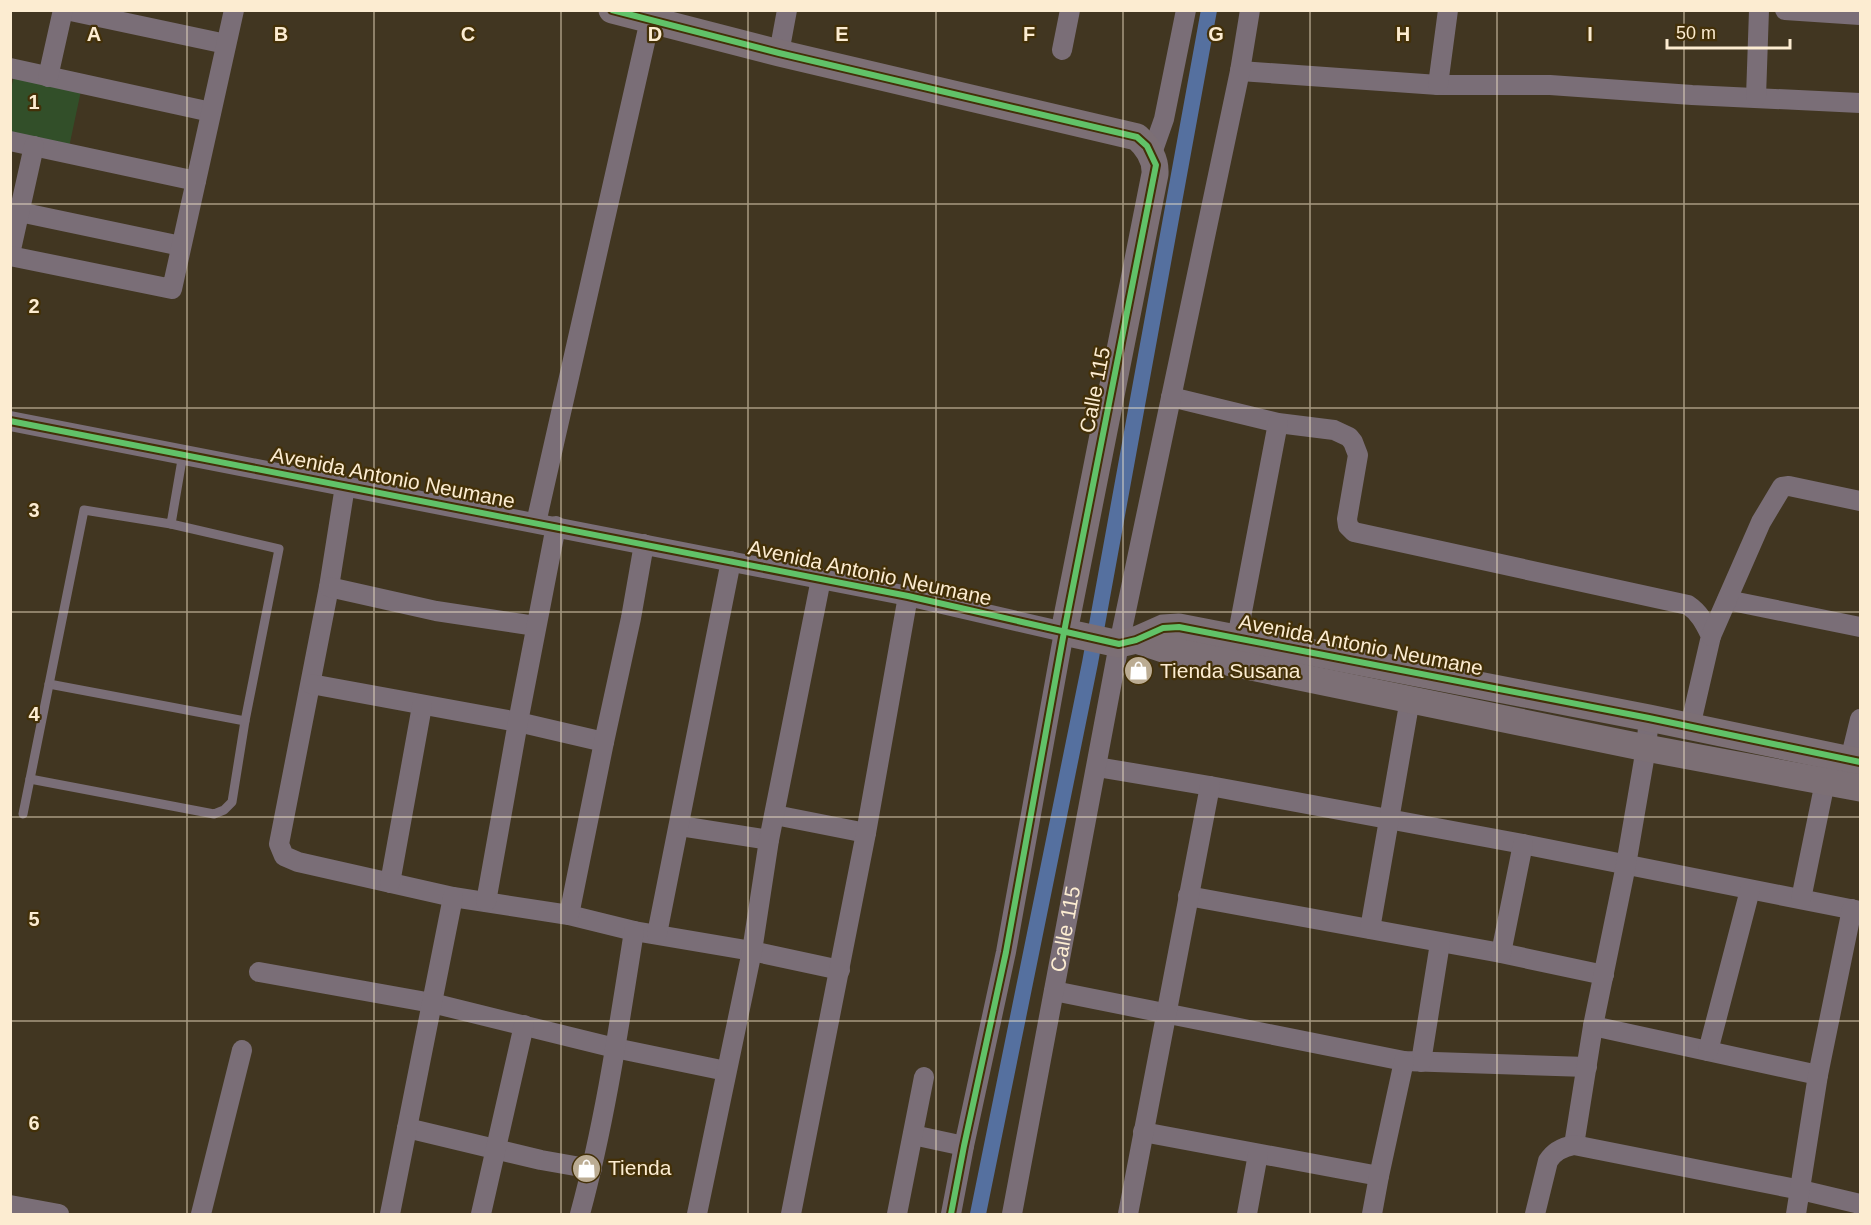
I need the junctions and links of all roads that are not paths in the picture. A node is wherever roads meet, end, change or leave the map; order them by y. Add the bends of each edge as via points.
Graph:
1 (65, 10) edge
2 (234, 10) edge
3 (612, 10) edge
4 (787, 10) edge
5 (1070, 10) edge
6 (1186, 10) edge
7 (1250, 10) edge
8 (1448, 10) edge
9 (1759, 10) edge
10 (1785, 10) edge
11 (1860, 15) edge
12 (667, 19) edge
13 (226, 44) junction
14 (1062, 50) dead end
15 (779, 53) junction
16 (10, 68) edge
17 (1240, 71) junction
18 (48, 77) junction
19 (1438, 85) junction
20 (1756, 97) junction
21 (1860, 103) edge
22 (211, 112) junction
23 (10, 141) edge
24 (34, 146) junction
25 (1151, 156) junction
26 (196, 181) junction
27 (15, 211) edge
28 (182, 246) junction
29 (10, 255) edge
30 (1171, 397) junction
31 (10, 421) edge
32 (1278, 423) junction
33 (183, 454) junction
34 (345, 486) junction
35 (1860, 501) edge
36 (536, 523) junction
37 (171, 524) junction
38 (556, 526) junction
39 (644, 544) junction
40 (731, 561) junction
41 (821, 579) junction
42 (329, 587) junction
43 (908, 596) junction
44 (1727, 600) junction
45 (536, 626) junction
46 (1860, 627) edge
47 (1068, 633) junction
48 (1711, 636) junction
49 (1237, 638) junction
50 (1123, 642) junction
51 (49, 684) junction
52 (311, 684) junction
53 (1410, 699) junction
54 (422, 706) junction
55 (1649, 718) junction
56 (1860, 719) edge
57 (245, 721) junction
58 (518, 722) junction
59 (1690, 727) junction
60 (604, 742) junction
61 (1646, 748) junction
62 (1855, 761) edge
63 (1097, 767) junction
64 (30, 779) junction
65 (1825, 782) junction
66 (1210, 786) junction
67 (1860, 788) edge
68 (23, 814) dead end
69 (775, 815) junction
70 (1390, 819) junction
71 (680, 826) junction
72 (866, 833) junction
73 (770, 840) junction
74 (1523, 844) junction
75 (1626, 865) junction
76 (390, 883) junction
77 (1750, 890) junction
78 (1188, 896) junction
79 (453, 897) junction
80 (1801, 899) junction
81 (486, 902) junction
82 (1856, 910) edge
83 (569, 915) junction
84 (1370, 929) junction
85 (634, 931) junction
86 (657, 934) junction
87 (1440, 943) junction
88 (752, 951) junction
89 (1501, 953) junction
90 (840, 970) junction
91 (259, 972) dead end
92 (1604, 975) junction
93 (1054, 991) junction
94 (432, 1003) junction
95 (1165, 1014) junction
96 (524, 1025) junction
97 (1593, 1026) junction
98 (615, 1048) junction
99 (242, 1050) dead end
100 (1708, 1051) junction
101 (1412, 1062) junction
102 (1587, 1067) junction
103 (726, 1071) junction
104 (1818, 1075) junction
105 (924, 1077) dead end
106 (406, 1128) junction
107 (1143, 1132) junction
108 (913, 1135) junction
109 (1574, 1144) junction
110 (964, 1146) junction
111 (495, 1149) junction
112 (1258, 1154) junction
113 (592, 1169) junction
114 (1379, 1176) junction
115 (1801, 1190) junction
116 (1860, 1204) edge
117 (10, 1205) edge
118 (59, 1215) edge
119 (201, 1215) edge
120 (390, 1215) edge
121 (481, 1215) edge
122 (580, 1215) edge
123 (697, 1215) edge
124 (791, 1215) edge
125 (897, 1215) edge
126 (951, 1215) edge
127 (1012, 1215) edge
128 (1128, 1215) edge
129 (1246, 1215) edge
130 (1372, 1215) edge
131 (1535, 1215) edge
132 (1796, 1215) edge

1 - 13 street
1 - 18 street
2 - 13 street
3 - 12 street
4 - 15 street
5 - 14 street
6 - 25 street, Calle 115 via 1164,119
7 - 17 street, Calle 115
8 - 19 street
9 - 20 street
10 - 11 street
12 - 15 street
12 - 36 street
13 - 22 street
15 - 25 street via 1137,137
16 - 18 street
17 - 19 street
17 - 30 street, Calle 115
18 - 22 street
19 - 20 street via 1550,85
20 - 21 street
22 - 26 street
23 - 24 street
24 - 26 street
24 - 27 street
25 - 47 street, Calle 115 via 1155,174
26 - 28 street
27 - 28 street
27 - 29 street
28 - 29 street via 172,289
30 - 32 street
30 - 50 street, Calle 115
31 - 33 street, Avenida Antonio Neumane
32 - 48 street via 1334,430 1353,442 1358,455 1347,519 1354,532 1688,605 1705,622
32 - 49 street
33 - 34 street, Avenida Antonio Neumane
33 - 37 lane
34 - 36 street, Avenida Antonio Neumane
34 - 42 street
35 - 44 street via 1789,486 1782,488 1761,522
36 - 38 street, Avenida Antonio Neumane
37 - 51 lane via 84,510
37 - 57 lane via 279,549
38 - 39 street, Avenida Antonio Neumane
38 - 45 street
39 - 40 street, Avenida Antonio Neumane
39 - 60 street
40 - 41 street, Avenida Antonio Neumane
40 - 71 street
41 - 43 street, Avenida Antonio Neumane
41 - 69 street
42 - 45 street via 436,611
42 - 52 street
43 - 47 street, Avenida Antonio Neumane
43 - 72 street
44 - 46 street
44 - 48 street
45 - 58 street
47 - 50 street, Avenida Antonio Neumane
47 - 110 street
48 - 59 street
49 - 50 street, Avenida Antonio Neumane via 1179,627 1163,628
49 - 55 street, Avenida Antonio Neumane
50 - 53 street, Avenida Antonio Neumane
50 - 63 street, Calle 115
51 - 57 lane
51 - 64 lane
52 - 54 street
52 - 76 street via 279,844 284,856 298,862
53 - 61 street, Avenida Antonio Neumane
53 - 70 street
54 - 58 street
54 - 76 street
55 - 59 street, Avenida Antonio Neumane
55 - 61 street
56 - 62 street
57 - 64 lane via 232,802 214,814
58 - 60 street
58 - 81 street
59 - 62 street, Avenida Antonio Neumane
60 - 83 street
61 - 65 street, Avenida Antonio Neumane
61 - 75 street
63 - 66 street
63 - 93 street, Calle 115
64 - 68 lane
65 - 67 street, Avenida Antonio Neumane
65 - 80 street
66 - 70 street
66 - 78 street
69 - 72 street
69 - 73 street
70 - 74 street
70 - 84 street
71 - 73 street
71 - 86 street
72 - 90 street
73 - 88 street
74 - 75 street
74 - 89 street
75 - 77 street
75 - 92 street
76 - 79 street
77 - 80 street
77 - 100 street
78 - 84 street
78 - 95 street
79 - 81 street
79 - 94 street
80 - 82 street
81 - 83 street
82 - 104 street
83 - 85 street
84 - 87 street
85 - 86 street
85 - 98 street
86 - 88 street
87 - 89 street
87 - 101 street
88 - 90 street
88 - 103 street
89 - 92 street
90 - 124 street
91 - 94 street
92 - 97 street
93 - 95 street
93 - 127 street, Calle 115
94 - 96 street
94 - 106 street
95 - 101 street
95 - 107 street
96 - 98 street
96 - 111 street
97 - 100 street
97 - 102 street
98 - 103 street
98 - 113 street
99 - 119 street
100 - 104 street
101 - 102 street
101 - 114 street
102 - 109 street
103 - 123 street
104 - 115 street
105 - 108 street
106 - 111 street
106 - 120 street
107 - 112 street
107 - 128 street
108 - 110 street
108 - 125 street
109 - 115 street
109 - 131 street via 1557,1150 1548,1161
110 - 126 street
111 - 113 street
111 - 121 street
112 - 114 street
112 - 129 street
113 - 122 street
114 - 130 street
115 - 116 street
115 - 132 street
117 - 118 street

